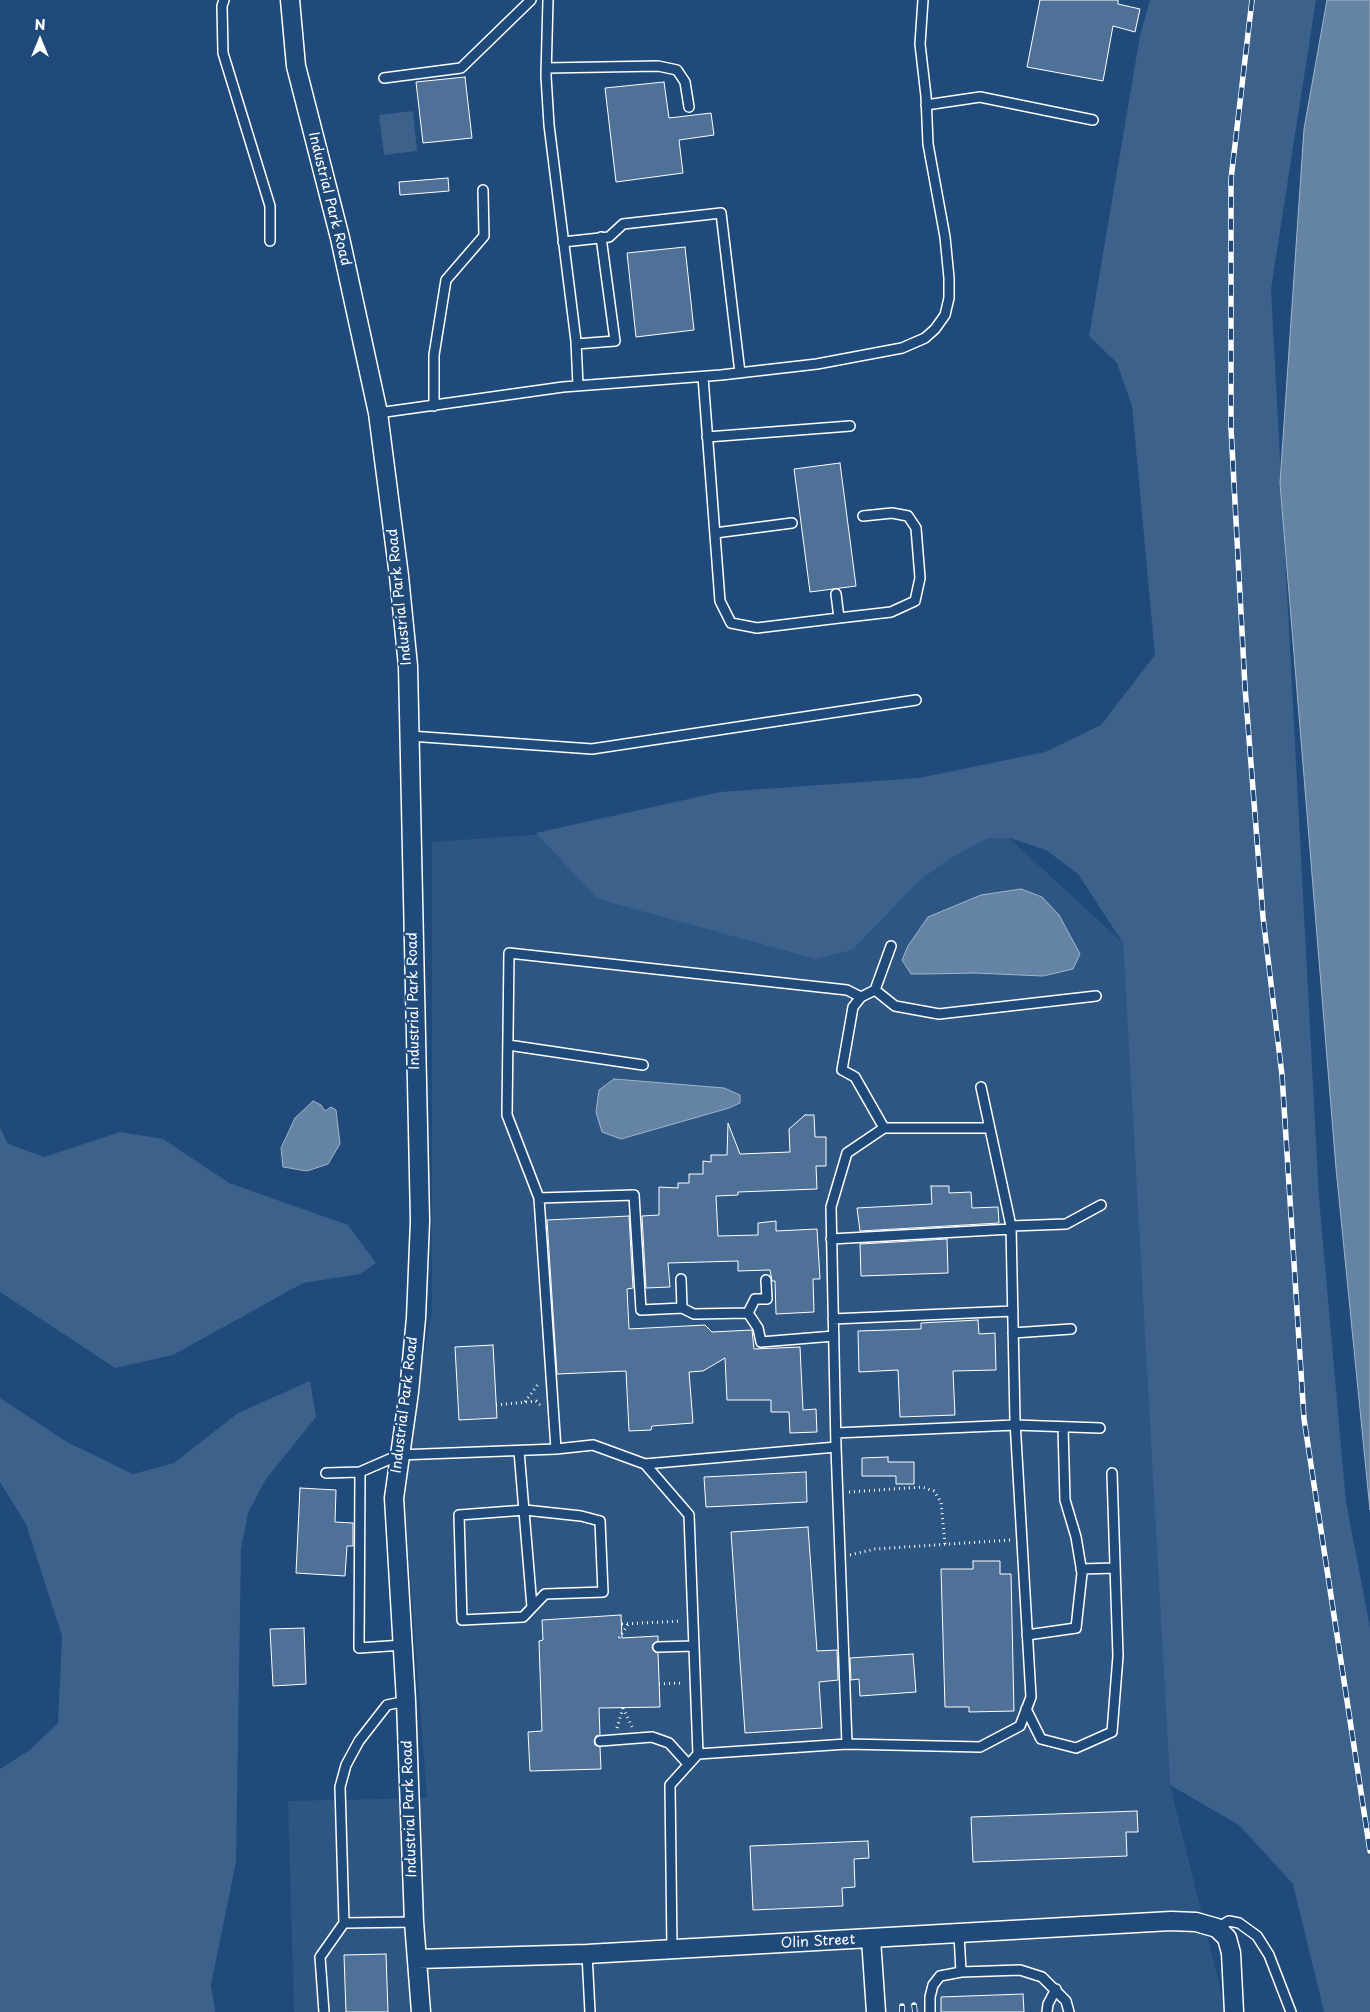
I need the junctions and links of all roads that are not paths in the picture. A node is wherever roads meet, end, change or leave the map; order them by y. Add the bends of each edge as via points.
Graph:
1 (224, 0) edge
2 (290, 0) edge
3 (531, 0) edge
4 (548, 0) edge
5 (923, 0) edge
6 (546, 68) junction
7 (384, 78) dead end
8 (926, 105) junction
9 (688, 107) dead end
10 (1093, 120) dead end
11 (483, 190) dead end
12 (601, 238) junction
13 (270, 240) dead end
14 (563, 242) junction
15 (576, 344) junction
16 (740, 373) junction
17 (703, 377) junction
18 (578, 386) junction
19 (434, 406) junction
20 (378, 414) junction
21 (850, 426) dead end
22 (707, 437) junction
23 (863, 516) dead end
24 (792, 523) dead end
25 (715, 533) junction
26 (836, 594) dead end
27 (839, 618) junction
28 (916, 700) dead end
29 (410, 736) junction
30 (891, 946) dead end
31 (874, 990) junction
32 (1096, 996) dead end
33 (861, 997) junction
34 (508, 1045) junction
35 (643, 1064) dead end
36 (981, 1087) dead end
37 (884, 1128) junction
38 (989, 1128) junction
39 (539, 1198) junction
40 (1101, 1205) dead end
41 (1011, 1227) junction
42 (832, 1239) junction
43 (681, 1279) dead end
44 (766, 1280) dead end
45 (682, 1308) junction
46 (1013, 1311) junction
47 (748, 1313) junction
48 (833, 1319) junction
49 (1071, 1329) dead end
50 (1013, 1333) junction
51 (834, 1336) junction
52 (1015, 1425) junction
53 (1063, 1427) junction
54 (1100, 1428) dead end
55 (836, 1433) junction
56 (836, 1447) junction
57 (556, 1449) junction
58 (518, 1451) junction
59 (399, 1455) junction
60 (645, 1464) junction
61 (360, 1472) junction
62 (326, 1473) dead end
63 (1112, 1473) dead end
64 (524, 1510) junction
65 (1115, 1568) junction
66 (1082, 1569) junction
67 (532, 1607) junction
68 (1027, 1634) junction
69 (403, 1645) junction
70 (694, 1646) junction
71 (658, 1647) dead end
72 (406, 1701) junction
73 (1026, 1709) junction
74 (600, 1741) dead end
75 (847, 1744) junction
76 (698, 1754) junction
77 (688, 1764) junction
78 (414, 1922) junction
79 (344, 1923) junction
80 (1217, 1928) junction
81 (959, 1934) junction
82 (871, 1939) junction
83 (672, 1950) junction
84 (587, 1954) junction
85 (418, 1959) junction
86 (961, 1972) junction
87 (1056, 1989) junction
88 (324, 2012) edge
89 (421, 2012) edge
90 (590, 2012) edge
91 (876, 2012) edge
92 (930, 2012) edge
93 (1047, 2012) edge
94 (1069, 2012) edge
95 (1234, 2012) edge
96 (1291, 2012) edge

1 - 13 lane via 223,53 270,206
2 - 20 street, Industrial Park Road via 296,66 340,238
3 - 7 lane via 460,68
4 - 6 lane
5 - 8 lane via 920,44
6 - 9 lane via 658,66 677,70 685,82
6 - 14 lane via 549,125
8 - 10 lane via 980,97
8 - 16 lane via 928,144 949,278 945,315 925,338 902,348 817,364
11 - 19 lane via 484,236 446,280 434,355
12 - 14 lane
12 - 15 lane via 614,341
12 - 16 lane via 609,237 623,224 721,213
14 - 15 lane
15 - 18 lane
16 - 17 lane
17 - 18 lane
17 - 22 lane
18 - 19 lane
19 - 20 lane
20 - 29 street, Industrial Park Road via 403,612
21 - 22 lane
22 - 25 lane
23 - 27 lane via 892,513 908,516 916,528 920,578 915,601 891,612
24 - 25 lane
25 - 27 lane via 720,601 731,623 757,628
26 - 27 lane
28 - 29 lane via 592,749
29 - 59 street, Industrial Park Road via 420,1221 416,1318
30 - 31 lane
31 - 32 lane via 895,1006 939,1014
31 - 33 lane
33 - 34 lane via 847,990 509,953
33 - 37 lane via 853,1007 842,1070 855,1078
34 - 35 lane
34 - 39 lane via 507,1115
36 - 38 lane
37 - 38 lane
37 - 42 lane via 847,1153 831,1206
38 - 41 lane
39 - 45 lane via 634,1195 641,1310
39 - 57 lane
40 - 41 lane via 1066,1224
41 - 42 lane
41 - 46 lane
42 - 48 lane
43 - 45 lane
44 - 47 lane via 767,1299 755,1299
45 - 47 lane via 694,1314
46 - 48 lane
46 - 50 lane
47 - 51 lane via 758,1328 761,1342
48 - 51 lane
49 - 50 lane
50 - 52 lane
51 - 55 lane
52 - 53 lane
52 - 55 lane
52 - 68 lane
53 - 54 lane
53 - 66 lane via 1065,1500
55 - 56 lane
56 - 60 lane
56 - 75 lane
57 - 58 lane
57 - 60 lane via 593,1445
58 - 59 lane
58 - 64 lane
59 - 61 lane
59 - 69 street, Industrial Park Road via 394,1498
60 - 70 lane via 689,1515
61 - 62 lane
61 - 69 lane via 359,1648
63 - 65 lane
64 - 67 lane
64 - 67 lane via 600,1521 603,1592 545,1594
64 - 67 lane via 459,1515 462,1620 523,1617
65 - 66 lane
65 - 73 lane via 1118,1656 1112,1732 1076,1748 1041,1739
66 - 68 lane via 1076,1628
68 - 73 lane via 1031,1697
69 - 72 street, Industrial Park Road
70 - 71 lane
70 - 76 lane
72 - 78 street, Industrial Park Road
72 - 79 lane via 387,1705 359,1741 346,1765 340,1787
73 - 75 lane via 1020,1726 980,1746
74 - 77 lane via 652,1737 669,1744
75 - 76 lane
76 - 77 lane
77 - 83 lane via 670,1785
78 - 79 lane
78 - 85 street, Industrial Park Road
79 - 88 lane via 320,1957
80 - 81 street, Olin Street via 1196,1922 1171,1921
80 - 95 street via 1227,1938 1231,1953
80 - 96 lane via 1229,1921 1239,1923 1257,1936
81 - 82 street, Olin Street
81 - 86 lane
82 - 83 street, Olin Street
82 - 91 street
83 - 84 street, Olin Street
84 - 85 street, Olin Street
84 - 90 lane
85 - 89 street, Industrial Park Road
86 - 87 lane via 1020,1970 1042,1976
86 - 92 lane via 940,1976 933,1985
87 - 93 lane
87 - 94 lane via 1066,2001

